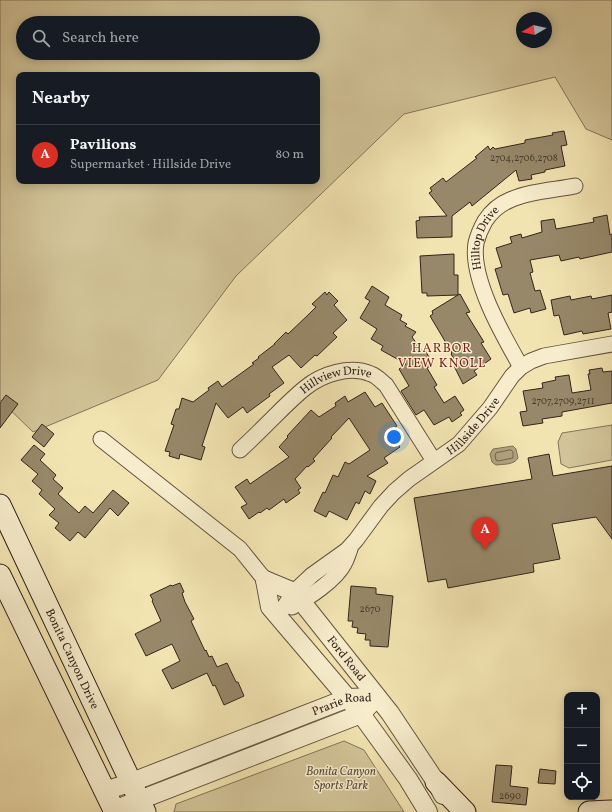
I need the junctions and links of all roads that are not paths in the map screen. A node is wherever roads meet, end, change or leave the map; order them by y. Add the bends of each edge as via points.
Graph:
1 (576, 186) dead end
2 (612, 344) edge
3 (521, 367) junction
4 (101, 439) dead end
5 (240, 450) dead end
6 (434, 461) junction
7 (0, 505) edge
8 (0, 575) edge
9 (265, 580) junction
10 (298, 596) junction
11 (278, 616) junction
12 (377, 697) junction
13 (348, 698) junction
14 (361, 714) junction
15 (436, 782) junction
16 (105, 791) junction
17 (139, 798) edge
18 (115, 811) edge
19 (611, 811) edge
20 (428, 812) edge
21 (452, 812) edge
22 (465, 812) edge
23 (589, 812) edge

1 - 3 street, Hilltop Drive via 509,200 488,216 480,229 476,244 482,287
2 - 3 street, Hillside Drive via 544,356
3 - 6 street, Hillside Drive via 459,444
4 - 9 street, Ford Road via 240,549
5 - 6 street, Hillview Drive via 306,387 319,378 359,370 371,374 386,385
6 - 10 street, Hillside Drive via 408,479 381,506 352,545 344,565 314,594
7 - 17 main road, Bonita Canyon Drive
8 - 16 main road
9 - 10 street, Ford Road
9 - 11 street, Ford Road via 270,606
10 - 11 street, Hillside Drive
10 - 12 street, Ford Road
11 - 13 street, Ford Road
12 - 13 street, Prarie Road
12 - 14 street, Prarie Road
12 - 15 street, Ford Road
13 - 14 street, Ford Road
13 - 17 street, Prarie Road
14 - 17 street, Prarie Road
14 - 20 street, Ford Road via 408,779
15 - 21 street, Ford Road
15 - 22 main road
16 - 17 street, Prarie Road
16 - 18 main road
17 - 18 street, Prarie Road
19 - 23 main road

